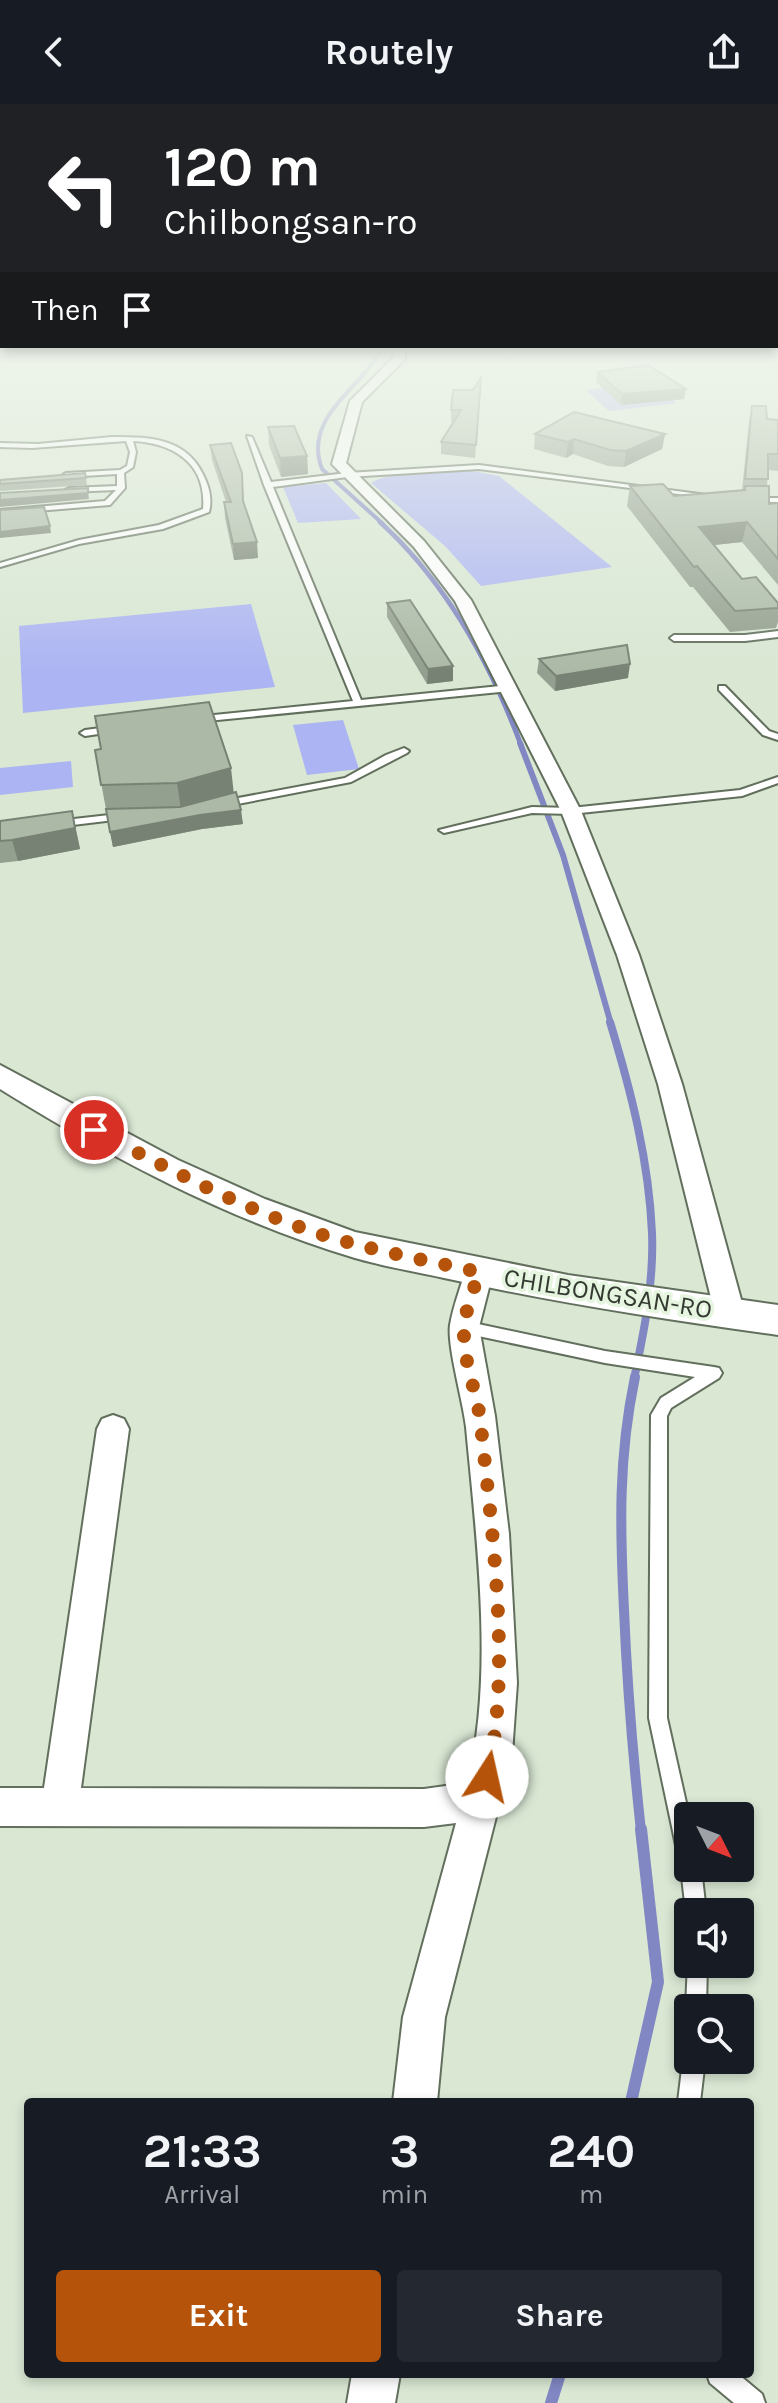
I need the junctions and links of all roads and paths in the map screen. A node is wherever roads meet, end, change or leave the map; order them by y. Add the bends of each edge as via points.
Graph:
1 (133, 457) edge
2 (191, 457) edge
3 (257, 457) edge
4 (341, 457) edge
5 (121, 472) junction
6 (347, 475) junction
7 (57, 476) edge
8 (268, 485) junction
9 (121, 488) junction
10 (58, 491) edge
11 (727, 498) edge
12 (741, 500) edge
13 (778, 500) edge
14 (59, 501) edge
15 (12, 503) edge
16 (47, 509) junction
17 (0, 512) edge
18 (0, 565) edge
19 (778, 634) edge
20 (674, 638) dead end
21 (511, 688) junction
22 (722, 688) dead end
23 (358, 703) junction
24 (193, 720) edge
25 (131, 728) edge
26 (85, 733) dead end
27 (778, 737) edge
28 (404, 751) dead end
29 (778, 780) edge
30 (210, 808) edge
31 (564, 810) junction
32 (144, 816) edge
33 (40, 826) edge
34 (444, 830) dead end
35 (0, 1075) edge
36 (479, 1272) junction
37 (730, 1314) junction
38 (778, 1320) edge
39 (464, 1327) junction
40 (113, 1429) dead end
41 (481, 1800) junction
42 (676, 1802) edge
43 (60, 1806) junction
44 (0, 1807) edge
45 (692, 2074) edge
46 (415, 2098) edge
47 (689, 2098) edge
48 (375, 2378) edge
49 (724, 2378) edge
50 (371, 2403) edge
51 (753, 2403) edge

1 - 5 lane
2 - 18 lane via 201,470 206,510 163,527 77,542
3 - 8 lane
4 - 6 street
5 - 7 lane
5 - 9 lane
6 - 8 lane
6 - 11 lane via 493,468
6 - 21 street via 419,544 463,600
8 - 23 lane
9 - 10 lane
9 - 16 lane via 107,503
12 - 13 lane
14 - 16 lane
15 - 17 lane
16 - 17 lane
19 - 20 lane
21 - 23 lane
21 - 31 street
22 - 27 lane via 766,733
23 - 24 lane
25 - 26 lane
28 - 30 lane via 348,780
29 - 31 lane via 742,793
31 - 34 lane via 532,810
31 - 37 street via 628,955 670,1084
32 - 33 lane
35 - 36 street, CHILBONGSAN-RO via 68,1117 225,1197 345,1242
36 - 37 street, CHILBONGSAN-RO
36 - 39 street
37 - 38 street, CHILBONGSAN-RO
39 - 41 street via 482,1431 499,1683 493,1754
39 - 42 lane via 714,1373 666,1403 659,1415 658,1718
40 - 43 street
41 - 43 street via 424,1808
41 - 46 street via 424,2017
43 - 44 street
45 - 47 lane
48 - 50 street
49 - 51 lane

